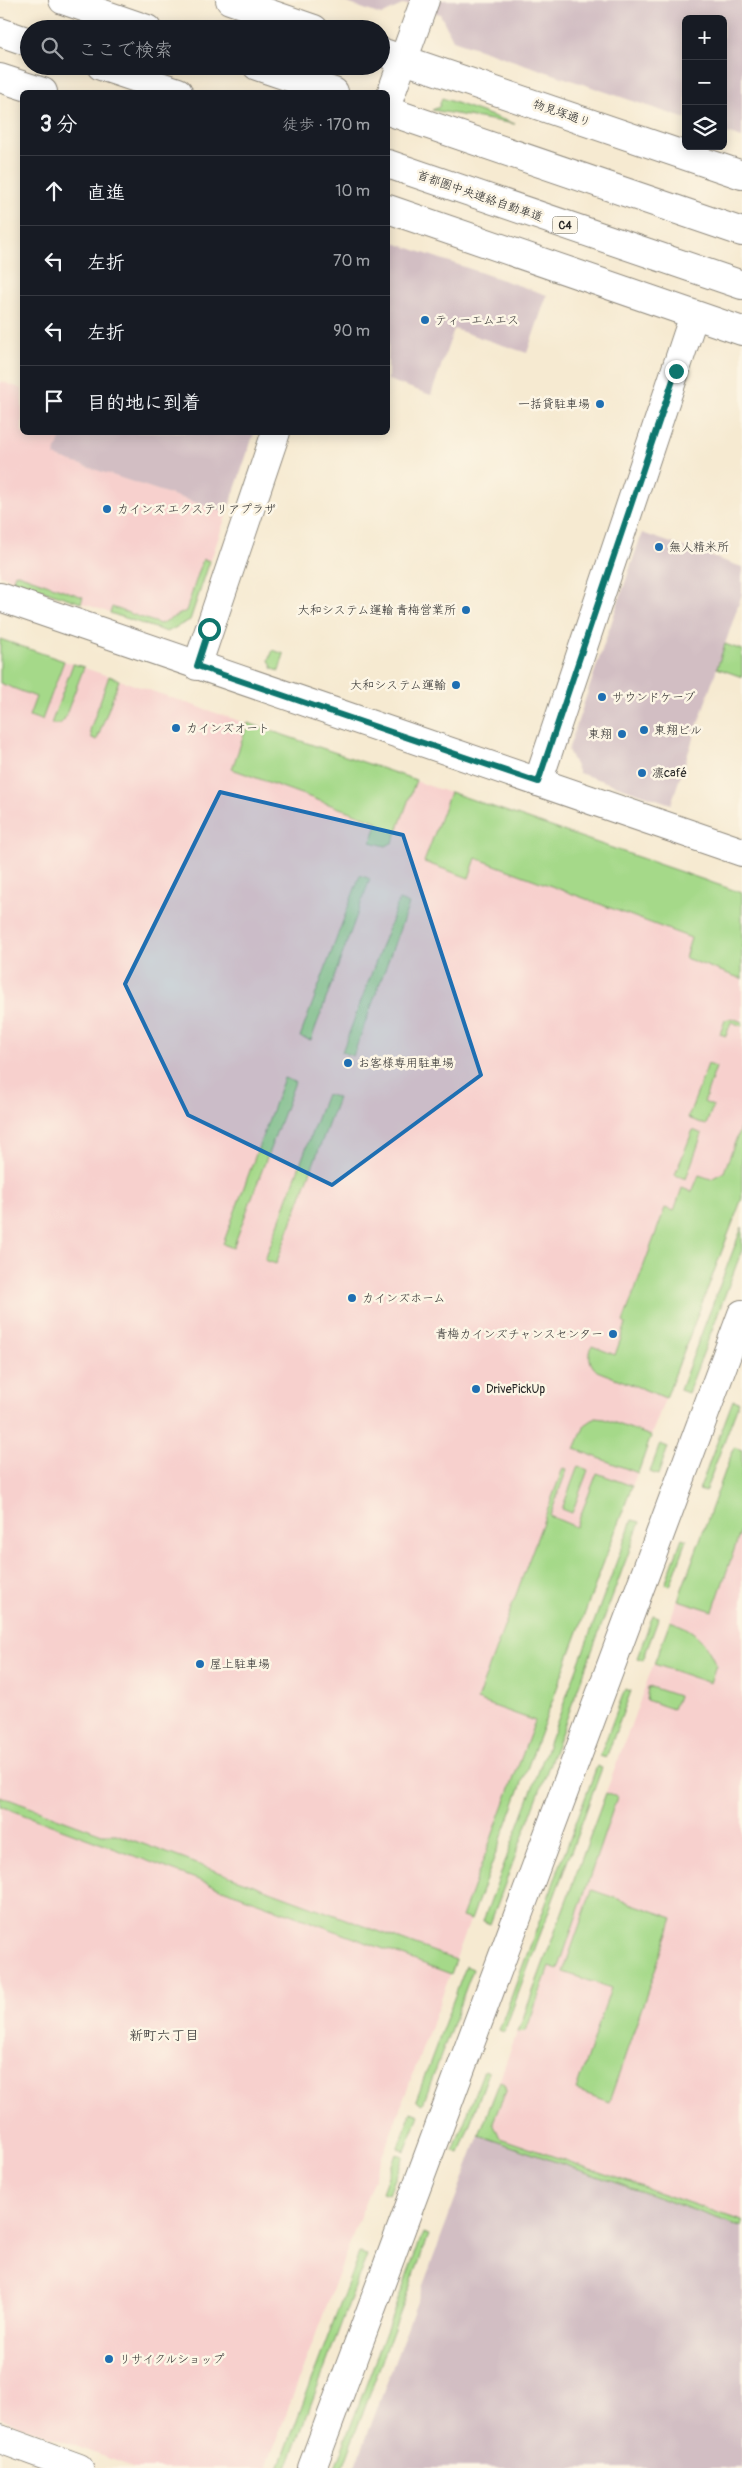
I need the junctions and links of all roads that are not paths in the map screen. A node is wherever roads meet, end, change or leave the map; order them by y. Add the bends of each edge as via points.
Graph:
1 (63, 0) edge
2 (230, 0) edge
3 (425, 0) edge
4 (121, 20) edge
5 (288, 20) edge
6 (0, 32) edge
7 (20, 39) edge
8 (392, 55) edge
9 (128, 75) edge
10 (284, 75) edge
11 (0, 78) edge
12 (37, 90) edge
13 (172, 90) edge
14 (328, 90) edge
15 (389, 90) edge
16 (390, 112) edge
17 (390, 165) edge
18 (742, 175) edge
19 (390, 211) edge
20 (742, 232) edge
21 (742, 285) edge
22 (694, 315) junction
23 (742, 331) edge
24 (275, 435) edge
25 (0, 597) edge
26 (197, 666) junction
27 (538, 782) junction
28 (742, 852) edge
29 (742, 1314) edge
30 (734, 1357) edge
31 (0, 2439) edge
32 (79, 2468) edge
33 (312, 2468) edge

1 - 4 main road
2 - 5 main road
3 - 8 main road
6 - 7 main road
8 - 15 main road
8 - 18 main road, 物見塚通り
9 - 13 main road
10 - 14 main road
11 - 12 main road
16 - 20 main road
17 - 21 main road, 首都圏中央連絡自動車道 / C4
19 - 22 main road
22 - 23 main road
22 - 27 main road
24 - 26 main road
25 - 26 main road
26 - 27 main road
27 - 28 main road
29 - 30 main road
30 - 33 main road
31 - 32 main road

